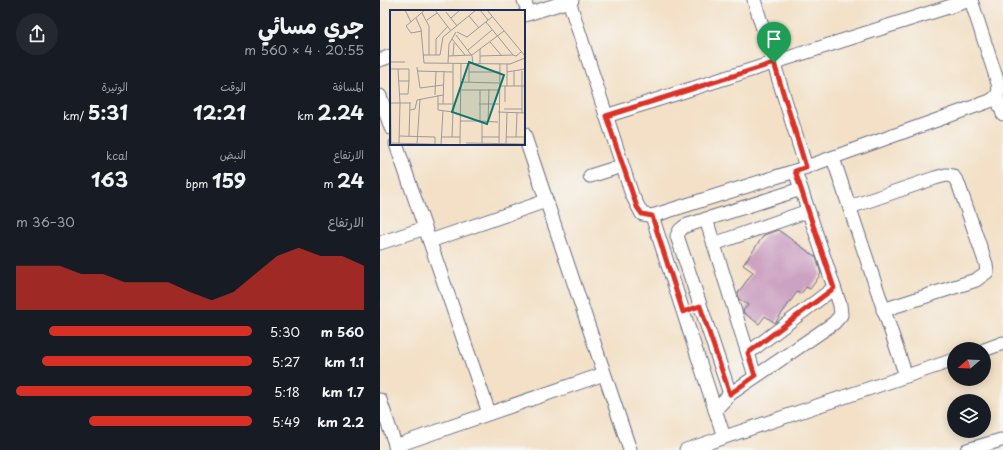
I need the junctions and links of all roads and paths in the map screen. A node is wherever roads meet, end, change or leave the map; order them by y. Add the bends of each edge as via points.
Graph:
1 (524, 0) edge
2 (570, 0) edge
3 (754, 0) edge
4 (970, 0) edge
5 (526, 14) edge
6 (390, 56) edge
7 (380, 60) edge
8 (774, 63) junction
9 (998, 64) edge
10 (380, 96) edge
11 (997, 97) junction
12 (1003, 114) edge
13 (606, 116) junction
14 (390, 125) edge
15 (525, 137) edge
16 (396, 145) edge
17 (833, 158) junction
18 (622, 166) junction
19 (800, 169) junction
20 (590, 176) dead end
21 (801, 189) junction
22 (725, 193) junction
23 (546, 201) junction
24 (850, 207) junction
25 (731, 211) junction
26 (808, 211) junction
27 (652, 216) junction
28 (706, 219) junction
29 (426, 228) junction
30 (430, 241) junction
31 (380, 243) edge
32 (714, 244) junction
33 (834, 288) junction
34 (700, 306) junction
35 (883, 310) junction
36 (683, 312) junction
37 (1003, 343) edge
38 (991, 347) edge
39 (748, 353) junction
40 (947, 362) edge
41 (604, 374) junction
42 (755, 376) junction
43 (906, 376) junction
44 (730, 394) junction
45 (380, 401) edge
46 (715, 410) junction
47 (489, 413) junction
48 (718, 442) edge
49 (1002, 442) edge
50 (396, 448) edge
51 (630, 450) edge
52 (686, 450) edge
53 (967, 450) edge

1 - 5 street
2 - 5 street
2 - 13 street
3 - 8 street
4 - 8 street
4 - 9 street
6 - 7 street
8 - 13 street
8 - 19 street
9 - 11 street via 1000,90
10 - 14 street
11 - 12 street
11 - 17 street
13 - 18 street
15 - 23 street
16 - 29 street
17 - 19 street
17 - 24 street
18 - 20 street
18 - 27 street via 637,207 642,214
19 - 21 street
19 - 22 street
21 - 25 street
21 - 26 street
22 - 25 street
22 - 27 street
23 - 30 street
23 - 41 street
24 - 35 street
24 - 35 street via 946,175 953,176 958,183 986,264 987,272 976,280
25 - 28 street
26 - 32 street
26 - 33 street
27 - 36 street
28 - 32 street
28 - 34 street via 685,226 677,236
29 - 30 street
29 - 31 street
30 - 47 street
32 - 39 street
33 - 39 street
33 - 42 street via 840,305 840,315 834,323
34 - 36 street
34 - 44 street
35 - 43 street
36 - 46 street
37 - 38 street
39 - 42 street
40 - 43 street
41 - 47 street
41 - 51 street
42 - 44 street
43 - 48 street
44 - 46 street
45 - 50 street
46 - 48 street
47 - 50 street
48 - 52 street
49 - 53 street

